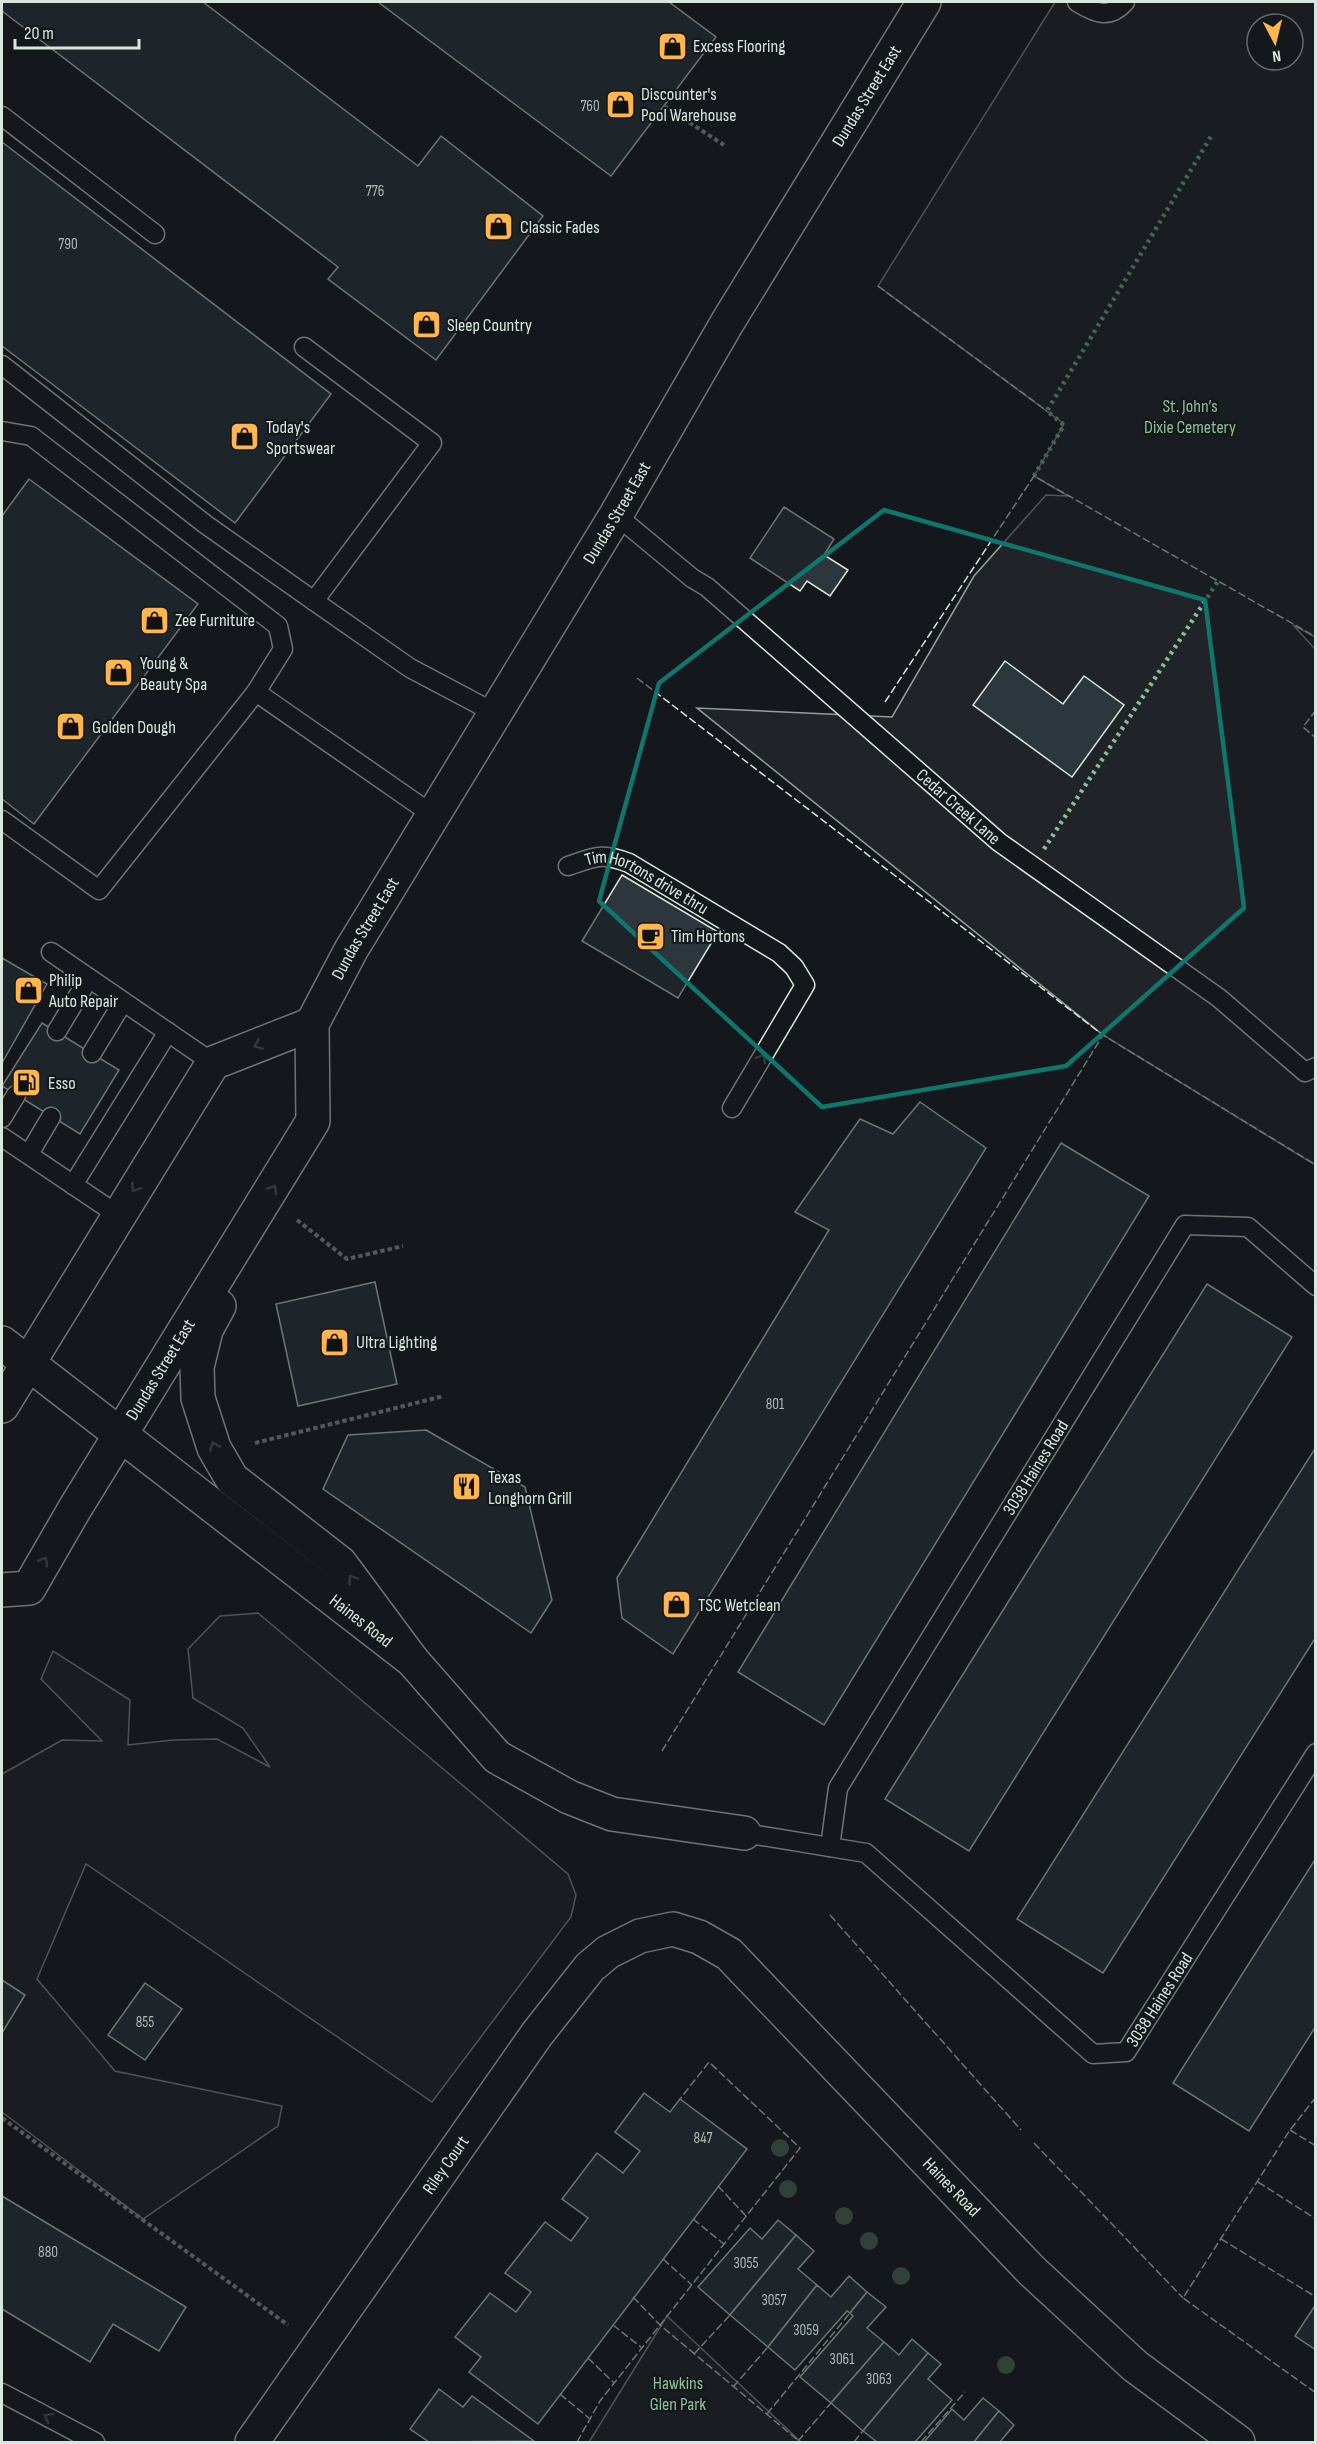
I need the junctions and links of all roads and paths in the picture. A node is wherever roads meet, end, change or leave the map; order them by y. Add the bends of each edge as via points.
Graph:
1 (924, 2) edge
2 (1077, 2) edge
3 (1125, 2) edge
4 (664, 106) dead end
5 (2, 116) edge
6 (724, 145) dead end
7 (155, 234) dead end
8 (304, 346) dead end
9 (2, 365) edge
10 (2, 431) edge
11 (616, 515) junction
12 (314, 601) junction
13 (256, 692) junction
14 (495, 713) junction
15 (433, 814) junction
16 (2, 820) edge
17 (568, 866) dead end
18 (51, 952) dead end
19 (89, 978) junction
20 (123, 1002) junction
21 (312, 1024) junction
22 (57, 1031) dead end
23 (168, 1032) junction
24 (92, 1053) dead end
25 (213, 1063) junction
26 (1316, 1067) edge
27 (16, 1095) dead end
28 (732, 1108) dead end
29 (51, 1117) dead end
30 (2, 1118) edge
31 (2, 1137) edge
32 (29, 1154) junction
33 (73, 1185) junction
34 (118, 1215) junction
35 (297, 1219) dead end
36 (246, 1233) junction
37 (403, 1246) dead end
38 (1316, 1286) edge
39 (2, 1343) edge
40 (28, 1363) junction
41 (444, 1396) dead end
42 (2, 1406) edge
43 (120, 1435) junction
44 (246, 1445) dead end
45 (2, 1590) edge
46 (412, 1660) junction
47 (1316, 1753) edge
48 (744, 1833) joint
49 (830, 1847) junction
50 (673, 1929) joint
51 (2, 2118) edge
52 (318, 2347) junction
53 (2, 2393) edge
54 (95, 2442) edge
55 (252, 2442) edge
56 (1238, 2442) edge

1 - 11 main road, Dundas Street East via 727,323
2 - 3 lane via 1108,14
4 - 6 path
5 - 7 lane
8 - 12 lane via 432,443
9 - 12 lane via 205,524
10 - 13 lane via 31,436 278,626 283,649
11 - 14 main road, Dundas Street East
11 - 26 lane, Cedar Creek Lane via 708,587 999,842 1219,998 1305,1072
12 - 14 lane via 410,668
13 - 15 lane
13 - 16 lane via 99,890
14 - 15 main road, Dundas Street East
15 - 21 main road, Dundas Street East via 351,950
28 -> 17 lane, Tim Hortons drive thru via 805,985 794,967 779,953 628,863 610,856
18 - 19 lane
19 - 20 lane
19 - 22 lane
20 - 23 lane
20 - 24 lane
21 -> 25 main road
36 -> 21 main road, Dundas Street East via 313,1122
23 - 25 lane
23 - 33 lane
25 -> 34 main road
27 - 30 lane
29 - 32 lane
31 - 32 lane
32 - 33 lane
33 - 34 lane
34 - 40 main road
35 - 37 path via 347,1259
36 - 43 main road, Dundas Street East
46 -> 36 main road via 340,1563 232,1479 214,1448 198,1398 197,1367 206,1330 247,1256
38 - 49 lane, 3038 Haines Road via 1248,1227 1185,1225 838,1788
39 - 40 main road, Haines Road
40 - 42 main road
40 - 43 main road, Haines Road
41 - 44 path
45 -> 43 main road, Dundas Street East via 28,1588
43 - 46 main road, Haines Road
46 - 48 main road, Haines Road via 497,1757 569,1797 612,1814
47 - 49 lane, 3038 Haines Road via 1126,2052 1093,2054 866,1853
48 - 49 lane, 3038 Haines Road
50 - 52 main road, Riley Court via 640,1936 608,1952 590,1967 537,2034
50 - 56 main road, Haines Road via 729,1953 1032,2271 1135,2366
51 - 52 path
52 - 55 main road, Riley Court
54 -> 53 lane

